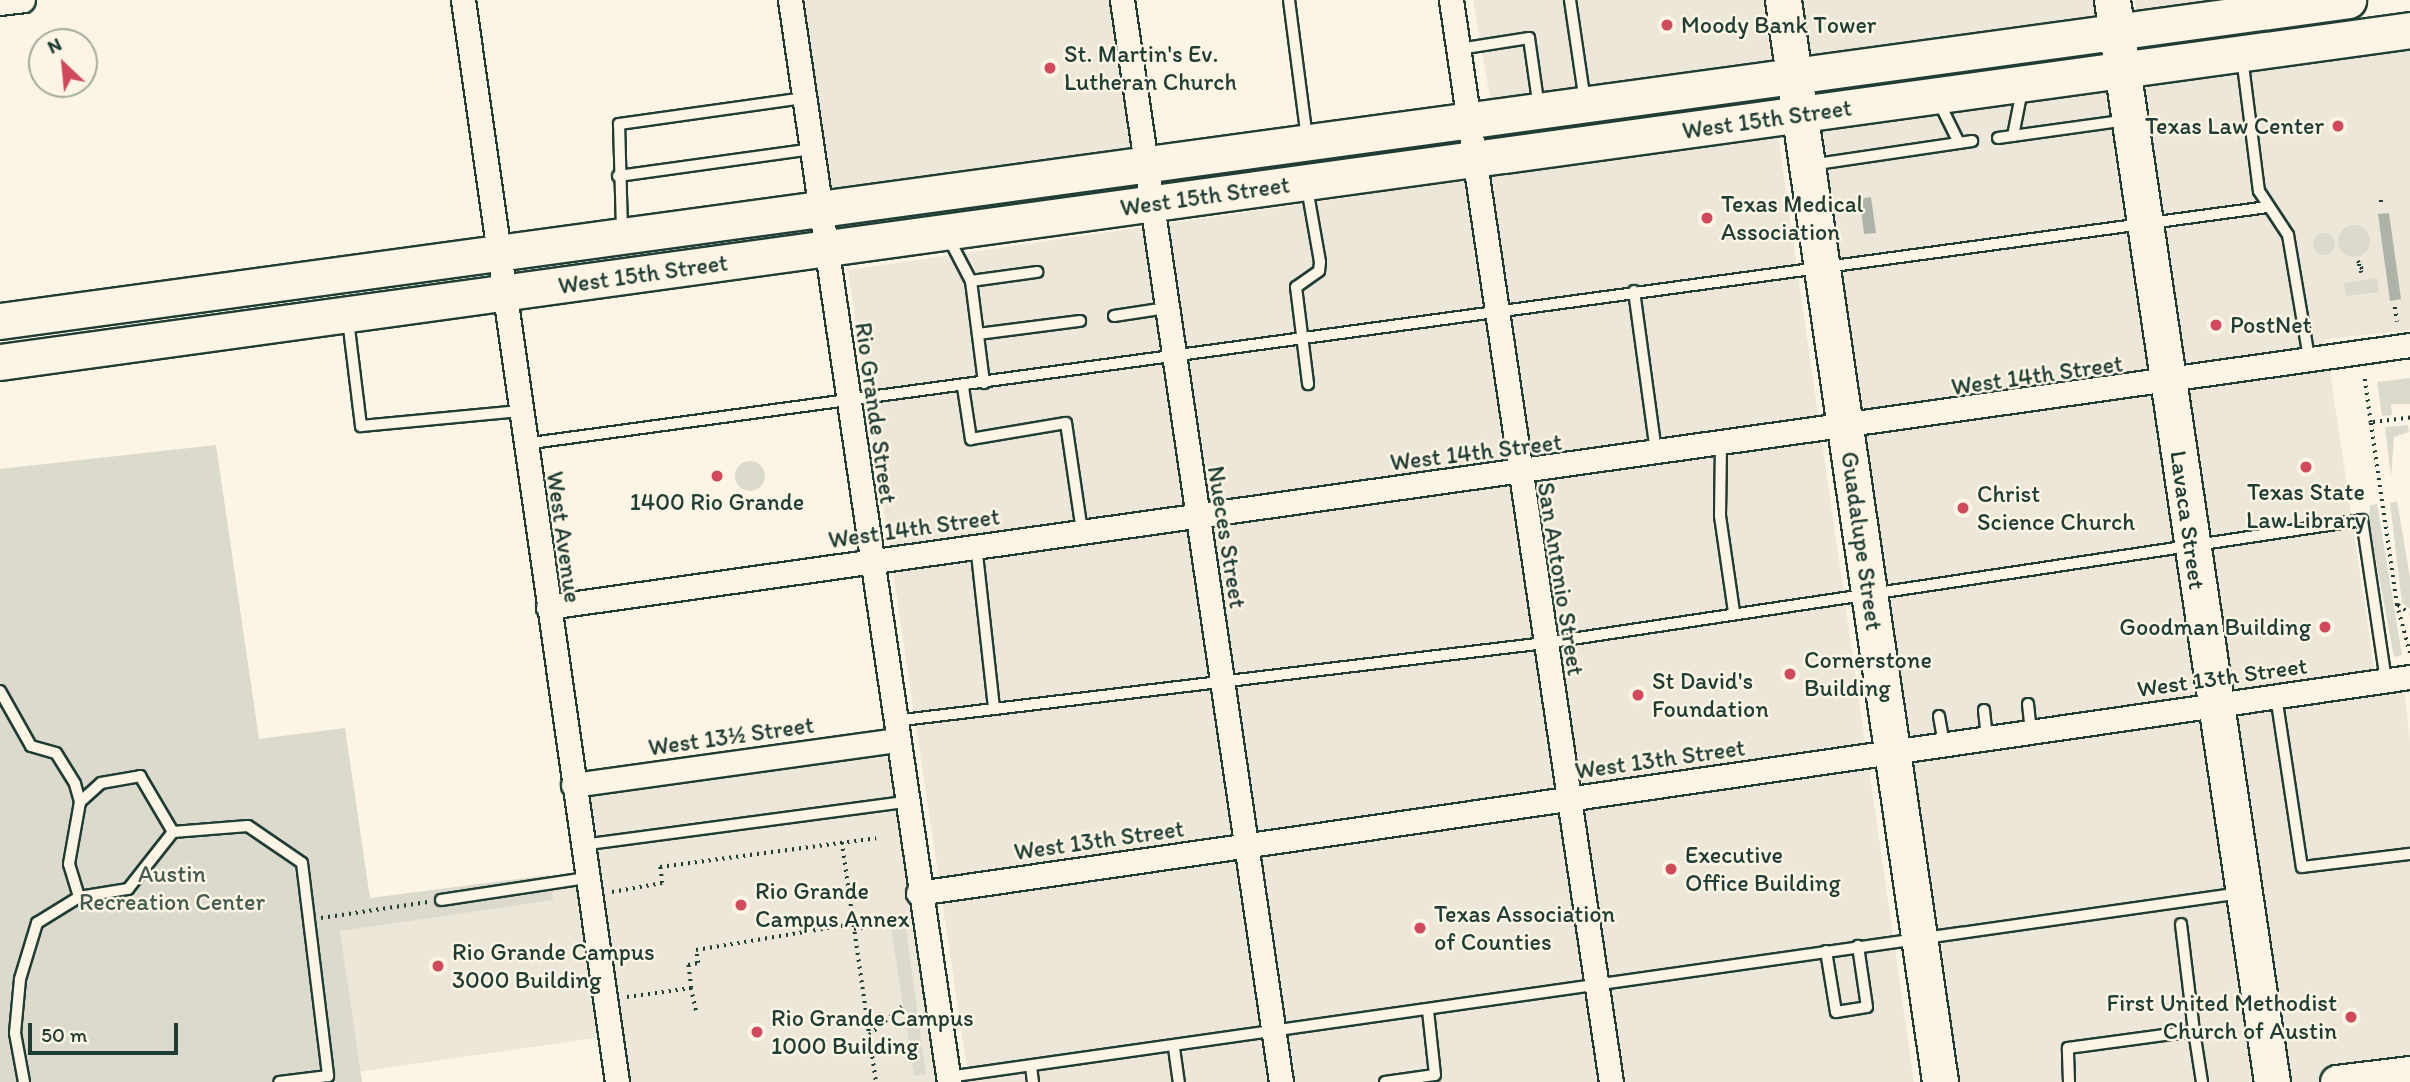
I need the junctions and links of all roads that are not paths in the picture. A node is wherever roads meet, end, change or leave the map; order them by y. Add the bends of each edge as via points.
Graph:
1 (23, 0) edge
2 (463, 0) edge
3 (790, 0) edge
4 (1122, 0) edge
5 (1289, 0) edge
6 (1451, 0) edge
7 (1570, 0) edge
8 (1783, 0) edge
9 (2348, 0) edge
10 (0, 3) edge
11 (2114, 16) edge
12 (2410, 30) edge
13 (1459, 50) junction
14 (2241, 53) junction
15 (2123, 71) junction
16 (1794, 75) junction
17 (2022, 83) junction
18 (1936, 96) junction
19 (805, 98) junction
20 (1586, 105) junction
21 (1540, 111) junction
22 (1800, 115) junction
23 (2130, 120) junction
24 (1471, 121) junction
25 (2012, 136) junction
26 (1998, 138) dead end
27 (1972, 141) dead end
28 (1307, 142) junction
29 (1959, 143) junction
30 (812, 149) junction
31 (1477, 158) junction
32 (1146, 165) junction
33 (1807, 165) junction
34 (618, 176) junction
35 (1306, 182) junction
36 (1151, 204) junction
37 (2268, 207) junction
38 (820, 209) junction
39 (2145, 221) junction
40 (943, 233) junction
41 (623, 236) junction
42 (825, 249) junction
43 (500, 251) junction
44 (1822, 267) junction
45 (1037, 272) dead end
46 (971, 281) junction
47 (1634, 291) junction
48 (505, 292) junction
49 (1166, 308) junction
50 (1498, 309) junction
51 (347, 314) junction
52 (1114, 316) dead end
53 (0, 321) edge
54 (1080, 321) dead end
55 (978, 334) junction
56 (1303, 335) junction
57 (2410, 345) edge
58 (1173, 353) junction
59 (2309, 358) junction
60 (1, 362) edge
61 (2168, 382) junction
62 (984, 383) junction
63 (1308, 384) dead end
64 (963, 387) junction
65 (849, 403) junction
66 (520, 411) junction
67 (1845, 429) junction
68 (524, 444) junction
69 (1721, 445) junction
70 (1656, 454) junction
71 (1518, 473) junction
72 (1196, 515) junction
73 (1082, 531) junction
74 (976, 545) junction
75 (2192, 545) junction
76 (871, 560) junction
77 (1868, 590) junction
78 (548, 607) junction
79 (1734, 612) junction
80 (1545, 643) junction
81 (2410, 677) edge
82 (2386, 680) junction
83 (1224, 682) junction
84 (0, 691) edge
85 (2276, 696) junction
86 (2028, 704) dead end
87 (2214, 705) junction
88 (994, 709) junction
89 (1984, 710) dead end
90 (1940, 716) dead end
91 (895, 730) junction
92 (2031, 732) junction
93 (1987, 738) junction
94 (1944, 744) junction
95 (1892, 752) junction
96 (573, 785) junction
97 (1570, 798) junction
98 (80, 802) junction
99 (905, 802) junction
100 (173, 832) junction
101 (581, 845) junction
102 (1246, 845) junction
103 (2410, 854) edge
104 (586, 878) junction
105 (2244, 892) junction
106 (918, 893) junction
107 (79, 897) junction
108 (442, 900) road end
109 (2181, 924) dead end
110 (1919, 937) junction
111 (1857, 946) junction
112 (1826, 951) junction
113 (1596, 985) junction
114 (1428, 1012) junction
115 (2194, 1031) junction
116 (1275, 1035) junction
117 (1174, 1048) junction
118 (1031, 1066) junction
119 (2410, 1073) edge
120 (948, 1080) edge
121 (24, 1082) edge
122 (279, 1082) edge
123 (617, 1082) edge
124 (1032, 1082) edge
125 (1179, 1082) edge
126 (1281, 1082) edge
127 (1385, 1082) edge
128 (1611, 1082) edge
129 (1940, 1082) edge
130 (2069, 1082) edge
131 (2202, 1082) edge
132 (2272, 1082) edge
133 (2337, 1082) edge

1 - 10 street
2 - 43 street, West Avenue
3 - 19 street, Rio Grande Street
4 - 32 street, Nueces Street
5 - 28 lane
6 - 13 street, San Antonio Street
7 - 20 lane
8 - 16 main road, Guadalupe Street
9 - 11 main road, West 15th Street
11 - 15 main road, Lavaca Street
11 - 16 main road, West 15th Street
12 - 14 main road, West 15th Street
13 - 21 lane via 1529,38
13 - 24 street, San Antonio Street
14 - 15 main road, West 15th Street
14 - 37 lane via 2259,191
15 - 17 main road, West 15th Street
15 - 23 main road, Lavaca Street
16 - 20 main road, West 15th Street
16 - 22 main road, Guadalupe Street
17 - 18 main road, West 15th Street
17 - 25 lane
18 - 22 main road, West 15th Street
18 - 29 lane
19 - 30 street, Rio Grande Street
19 - 34 lane via 619,124
20 - 21 main road, West 15th Street
21 - 24 main road, West 15th Street
22 - 31 main road, West 15th Street
22 - 33 main road, Guadalupe Street
23 - 25 lane
23 - 39 main road, Lavaca Street
24 - 28 main road, West 15th Street
24 - 31 street, San Antonio Street
25 - 26 lane
27 - 29 lane
28 - 32 main road, West 15th Street
29 - 33 lane
30 - 34 lane
30 - 38 street, Rio Grande Street
31 - 35 main road, West 15th Street
31 - 50 street, San Antonio Street
32 - 36 street, Nueces Street
32 - 38 main road, West 15th Street
33 - 44 main road, Guadalupe Street
34 - 41 lane
35 - 36 main road, West 15th Street
35 - 56 lane via 1320,262 1319,271 1296,287
36 - 40 main road, West 15th Street
36 - 49 street, Nueces Street
37 - 39 lane
37 - 59 lane via 2281,222
38 - 41 main road, West 15th Street
38 - 42 street, Rio Grande Street
39 - 44 lane
39 - 61 main road, Lavaca Street
40 - 42 main road, West 15th Street
40 - 46 lane
41 - 43 main road, West 15th Street
42 - 48 main road, West 15th Street
42 - 65 street, Rio Grande Street
43 - 48 street, West Avenue
43 - 53 main road, West 15th Street
44 - 47 lane
44 - 67 main road, Guadalupe Street
45 - 46 lane
46 - 55 lane
47 - 50 lane
47 - 70 lane
48 - 51 main road, West 15th Street
48 - 66 street, West Avenue
49 - 52 lane
49 - 58 street, Nueces Street
50 - 56 lane
50 - 71 street, San Antonio Street
51 - 60 main road, West 15th Street
51 - 66 lane via 361,426
54 - 55 lane
55 - 62 lane
56 - 58 lane
56 - 63 lane
57 - 59 street, West 14th Street
58 - 62 lane
58 - 72 street, Nueces Street
59 - 61 street, West 14th Street
61 - 67 street, West 14th Street
61 - 75 main road, Lavaca Street
62 - 64 lane
64 - 65 lane
64 - 73 lane via 971,439 1066,424
65 - 68 lane
65 - 76 street, Rio Grande Street
66 - 68 street, West Avenue
67 - 69 street, West 14th Street
67 - 77 main road, Guadalupe Street
68 - 78 street, West Avenue
69 - 70 street, West 14th Street
69 - 79 lane via 1720,516
70 - 71 street, West 14th Street
71 - 72 street, West 14th Street
71 - 80 street, San Antonio Street
72 - 73 street, West 14th Street
72 - 83 street, Nueces Street
73 - 74 street, West 14th Street
74 - 76 street, West 14th Street
74 - 88 lane
75 - 77 lane
75 - 82 lane via 2362,520
75 - 87 main road, Lavaca Street
76 - 78 street, West 14th Street
76 - 91 street, Rio Grande Street
77 - 79 lane
77 - 95 main road, Guadalupe Street
78 - 96 street, West Avenue
79 - 80 lane
80 - 83 lane
80 - 97 street, San Antonio Street
81 - 82 street, West 13th Street
82 - 85 street, West 13th Street
83 - 88 lane
83 - 102 street, Nueces Street
84 - 98 lane via 31,746 63,760
85 - 87 street, West 13th Street
85 - 103 lane via 2302,866
86 - 92 lane
87 - 92 street, West 13th Street
87 - 105 main road, Lavaca Street
88 - 91 lane
89 - 93 lane
90 - 94 lane
91 - 96 street, West 13½ Street
91 - 99 street, Rio Grande Street
92 - 93 street, West 13th Street
93 - 94 street, West 13th Street
94 - 95 street, West 13th Street
95 - 97 street, West 13th Street
95 - 110 main road, Guadalupe Street
96 - 101 street, West Avenue
97 - 102 street, West 13th Street
97 - 113 street, San Antonio Street
98 - 100 lane via 101,783 140,776
98 - 107 lane via 69,864
99 - 101 lane
99 - 106 street, Rio Grande Street
100 - 107 lane via 128,890
100 - 122 lane via 248,826 302,863 328,1076
101 - 104 street, West Avenue
102 - 106 street, West 13th Street
102 - 116 street, Nueces Street
104 - 108 lane
104 - 123 street, West Avenue
105 - 110 lane
105 - 132 main road, Lavaca Street
106 - 120 street, Rio Grande Street
107 - 121 lane via 37,923 30,945 15,1033
109 - 115 lane
110 - 111 lane
110 - 129 main road, Guadalupe Street
111 - 112 lane
111 - 112 lane via 1867,1007 1836,1012
112 - 113 lane
113 - 114 lane
113 - 128 street, San Antonio Street
114 - 116 lane
114 - 127 lane via 1435,1075
115 - 130 lane via 2068,1048
115 - 131 lane
116 - 117 lane
116 - 126 street, Nueces Street
117 - 118 lane
117 - 125 lane
118 - 120 lane
118 - 124 lane
119 - 133 main road

